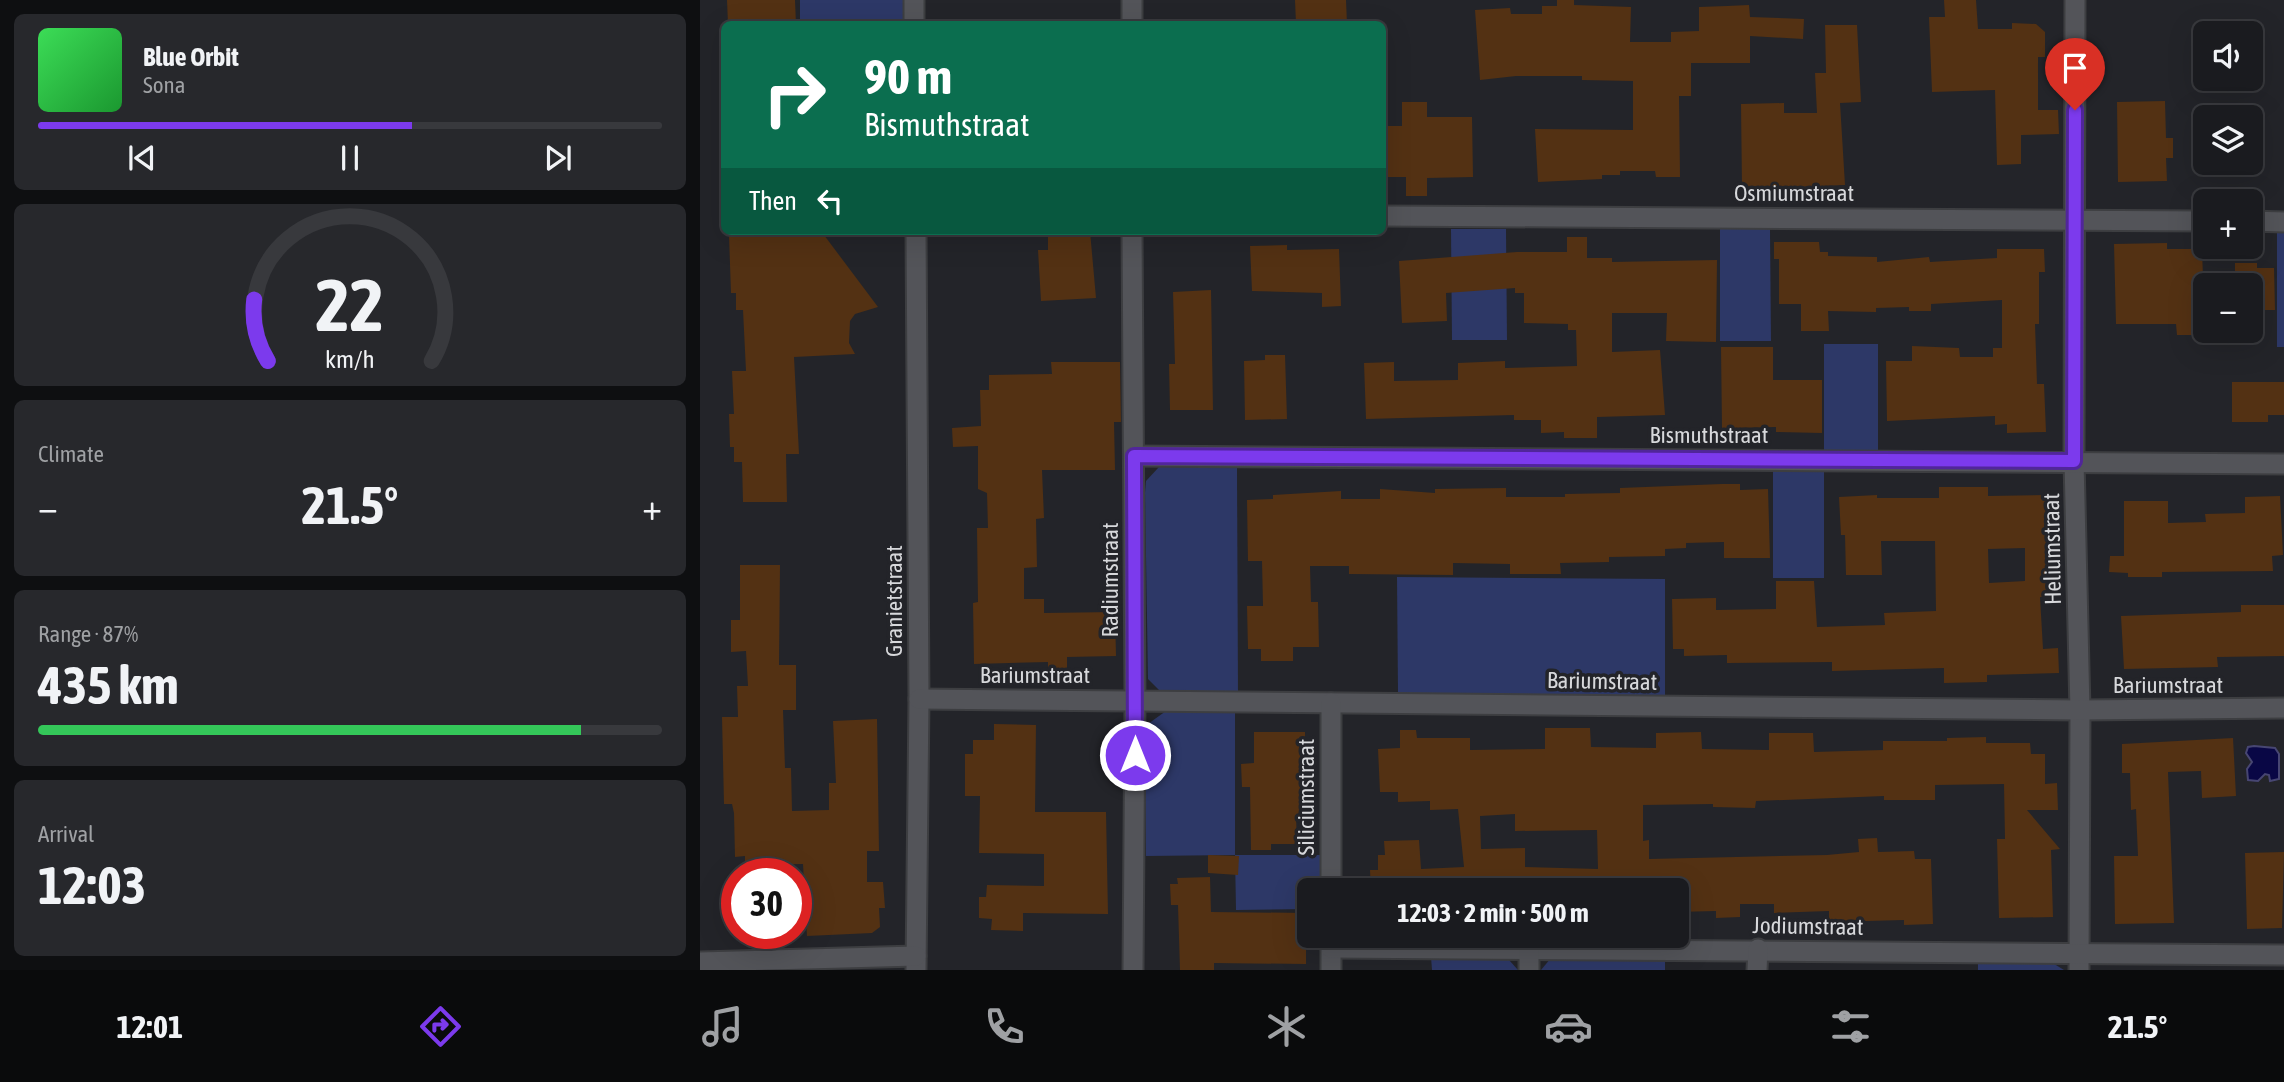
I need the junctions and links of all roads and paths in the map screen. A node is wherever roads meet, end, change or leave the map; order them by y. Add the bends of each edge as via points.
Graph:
1 (914, 0) edge
2 (1132, 0) edge
3 (2075, 0) edge
4 (914, 21) edge
5 (1132, 21) edge
6 (1386, 216) edge
7 (2075, 219) junction
8 (2193, 221) edge
9 (2263, 221) edge
10 (2284, 222) edge
11 (916, 235) edge
12 (1132, 235) edge
13 (1134, 456) junction
14 (2074, 461) junction
15 (2284, 464) edge
16 (919, 699) junction
17 (1135, 701) junction
18 (1331, 703) junction
19 (2284, 708) edge
20 (2080, 710) junction
21 (1331, 878) edge
22 (1331, 948) edge
23 (1529, 948) edge
24 (1644, 948) edge
25 (1758, 949) junction
26 (2284, 955) edge
27 (700, 962) edge
28 (2079, 962) edge
29 (916, 963) edge
30 (1133, 970) edge
31 (1331, 970) edge
32 (1529, 970) edge
33 (1757, 970) edge

1 - 4 street
2 - 5 street
3 - 7 street, Heliumstraat
6 - 7 street, Osmiumstraat
7 - 8 street, Osmiumstraat
7 - 14 street, Heliumstraat
9 - 10 street
11 - 16 street, Granietstraat
12 - 13 street, Radiumstraat
13 - 14 street, Bismuthstraat
13 - 17 street, Radiumstraat
14 - 15 street, Bismuthstraat
14 - 20 street, Heliumstraat
16 - 17 street, Bariumstraat
16 - 29 street, Granietstraat
17 - 18 street, Bariumstraat
17 - 30 street, Radiumstraat
18 - 20 street, Bariumstraat
18 - 21 street, Siliciumstraat
19 - 20 street, Bariumstraat
20 - 28 street, Heliumstraat
22 - 31 street
23 - 32 street
24 - 25 street, Jodiumstraat
25 - 28 street, Jodiumstraat
25 - 33 street
26 - 28 street, Jodiumstraat
27 - 29 street

